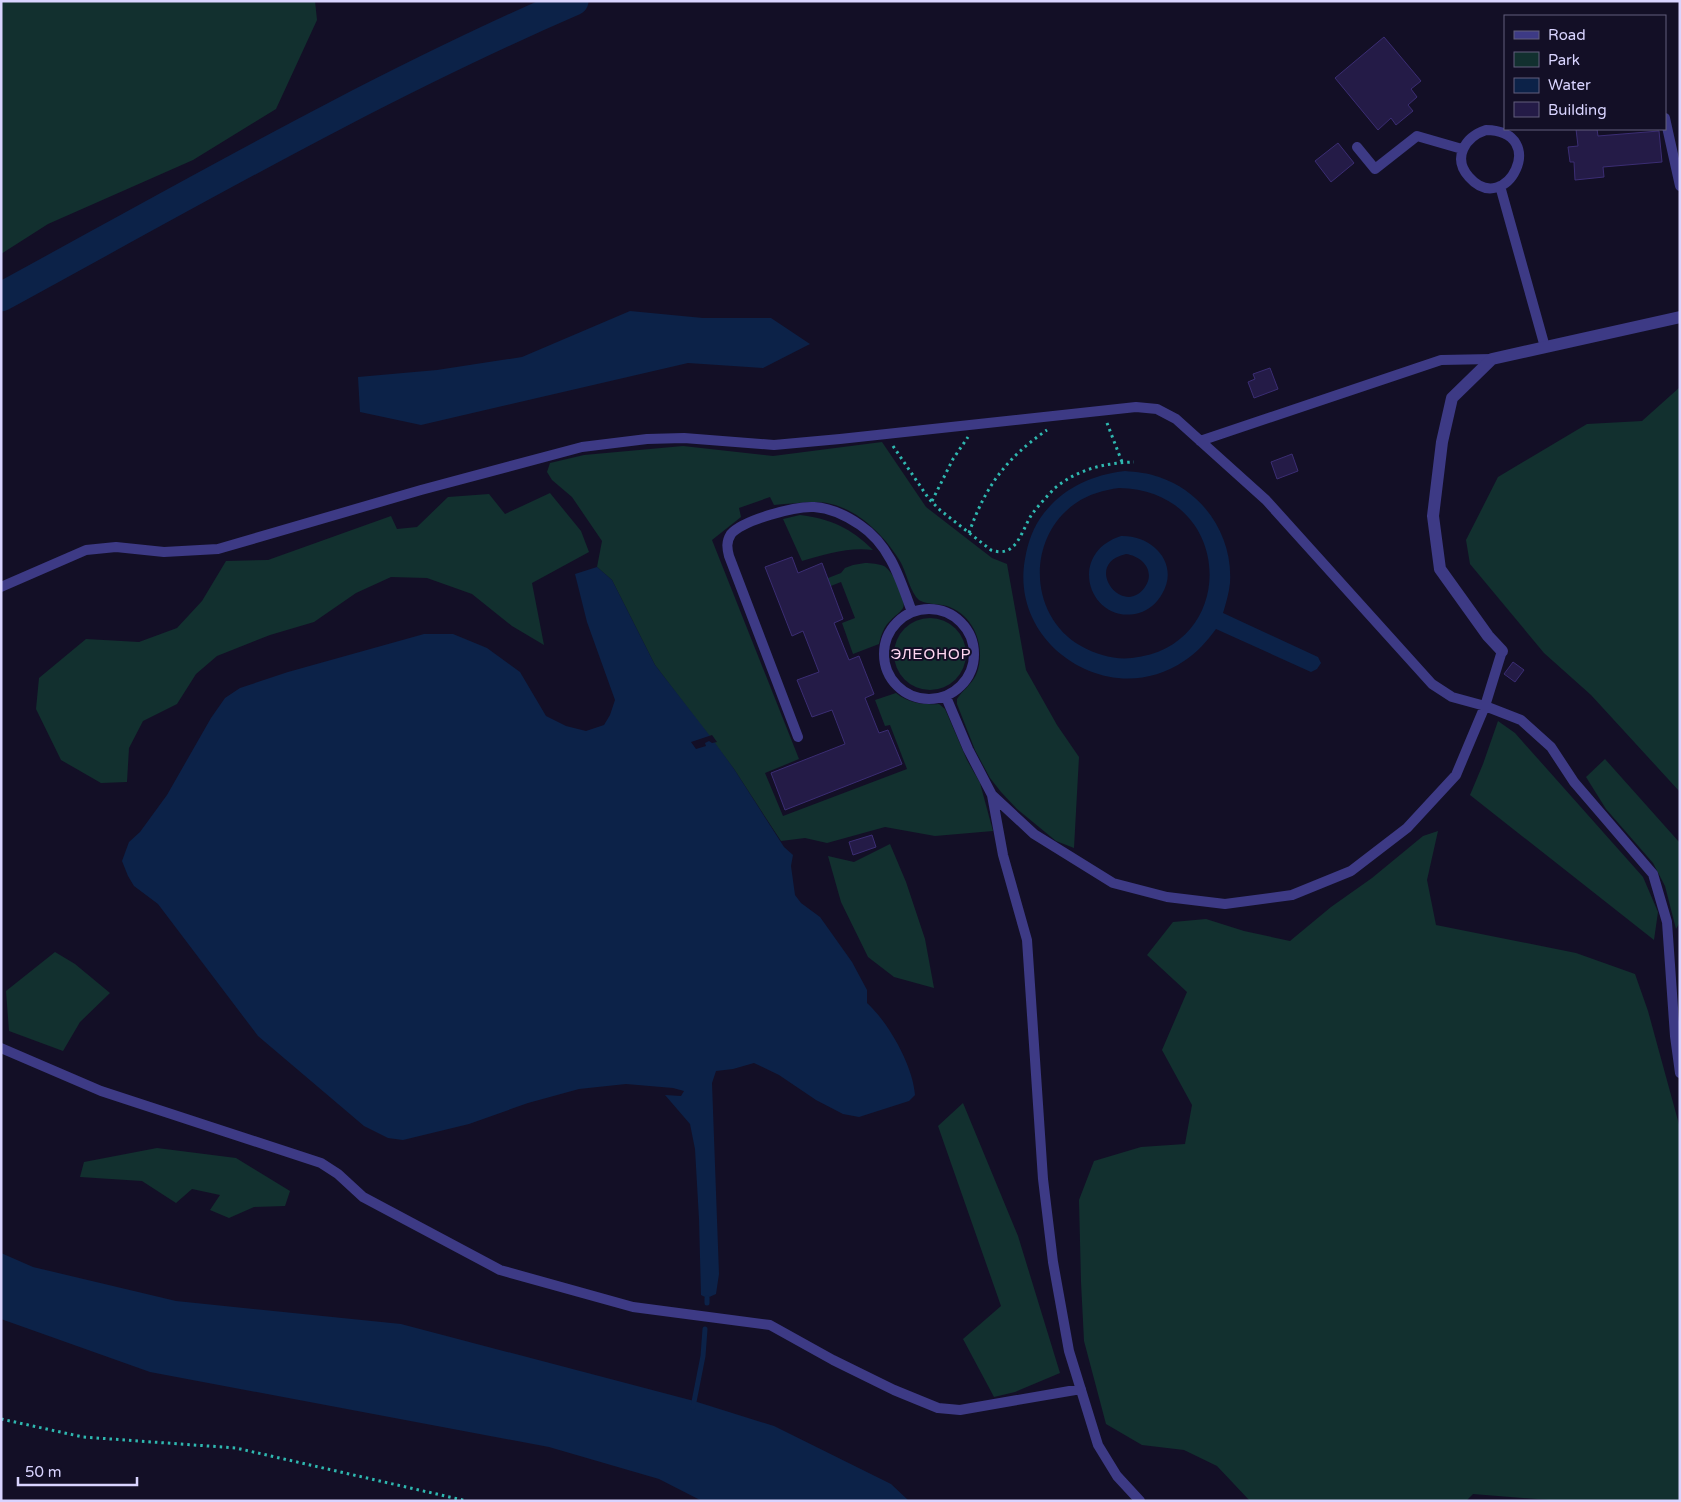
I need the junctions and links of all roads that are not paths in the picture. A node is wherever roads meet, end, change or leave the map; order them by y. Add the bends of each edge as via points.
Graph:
1 (1666, 123) edge
2 (1357, 147) dead end
3 (1462, 149) junction
4 (1500, 186) junction
5 (1680, 186) edge
6 (1680, 317) edge
7 (1545, 347) junction
8 (1492, 359) junction
9 (1200, 441) junction
10 (1, 587) edge
11 (912, 612) junction
12 (1502, 651) joint
13 (946, 697) junction
14 (1485, 706) junction
15 (798, 737) dead end
16 (992, 795) junction
17 (1, 1048) edge
18 (1680, 1073) edge
19 (1081, 1389) junction
20 (1130, 1496) edge
21 (1140, 1501) edge

1 - 5 lane
2 - 3 lane via 1375,170 1417,136
3 - 4 lane via 1462,165 1472,181 1490,188
3 - 4 lane via 1470,139 1486,130 1505,133 1512,139 1520,156 1519,166 1508,182
4 - 7 lane
6 - 7 street
7 - 8 street
8 - 9 lane via 1441,360
8 - 12 street via 1452,398 1442,442 1433,516 1440,569
9 - 10 lane via 1176,419 1157,410 1136,407 774,445 684,438 647,439 582,447 218,549 164,552 116,547 86,550
9 - 14 lane via 1266,500 1432,684 1452,697
11 - 13 lane via 890,630 885,643 887,672 894,684 918,699
11 - 13 lane via 944,611 957,618 968,630 974,645 975,661 970,676
11 - 15 lane via 894,562 882,545 843,515 828,509 797,508 777,512 731,534 726,544 728,556
12 - 14 lane
13 - 16 lane
14 - 16 lane via 1456,775 1407,828 1351,871 1292,895 1225,904 1167,897 1113,883 1034,834
14 - 18 lane via 1521,720 1550,747 1574,782 1653,874 1667,922
16 - 19 lane via 1003,855 1028,940 1044,1188 1067,1342
17 - 19 lane via 101,1092 321,1163 363,1197 500,1270 633,1307 770,1324 833,1360 938,1408 960,1410
19 - 20 lane via 1098,1445
20 - 21 lane

